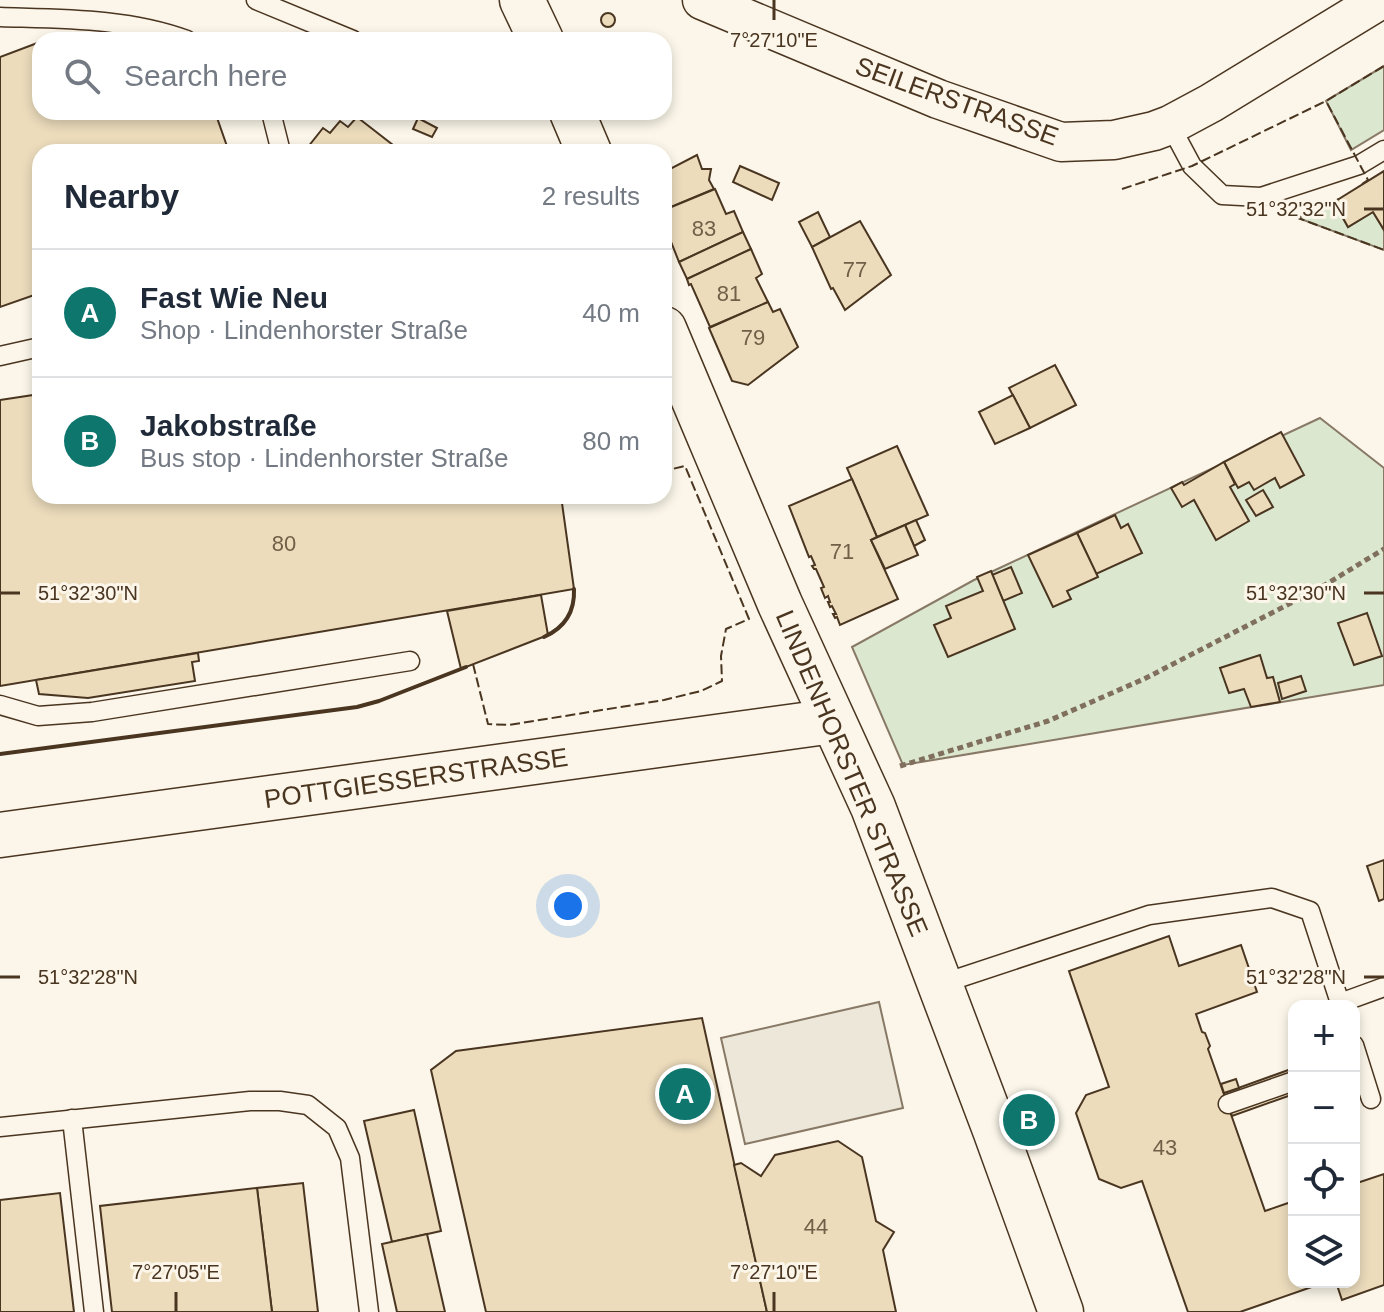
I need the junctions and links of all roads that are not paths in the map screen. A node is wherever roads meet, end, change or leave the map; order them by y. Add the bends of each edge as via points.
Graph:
1 (256, 0) edge
2 (522, 0) edge
3 (702, 0) edge
4 (1380, 0) edge
5 (0, 17) edge
6 (166, 32) edge
7 (334, 32) edge
8 (537, 32) edge
9 (273, 120) edge
10 (575, 120) edge
11 (1170, 125) junction
12 (279, 144) edge
13 (586, 144) edge
14 (1384, 150) edge
15 (672, 348) edge
16 (32, 349) edge
17 (0, 356) edge
18 (410, 661) dead end
19 (0, 705) edge
20 (833, 721) junction
21 (0, 835) edge
22 (941, 984) junction
23 (1384, 987) edge
24 (1340, 1000) edge
25 (1351, 1000) edge
26 (1360, 1067) edge
27 (1288, 1083) edge
28 (1371, 1099) dead end
29 (1228, 1104) dead end
30 (72, 1119) junction
31 (0, 1127) edge
32 (94, 1312) edge
33 (369, 1312) edge
34 (1061, 1312) edge

1 - 7 lane
2 - 8 street
3 - 11 street, SEILERSTRASSE via 938,99 1061,142 1114,140
4 - 11 street, SEILERSTRASSE
5 - 6 lane via 134,25
9 - 12 lane
10 - 13 street
11 - 14 lane via 1192,166 1222,195 1261,197 1359,165
15 - 20 street, LINDENHORSTER STRASSE
16 - 17 lane
18 - 19 lane via 92,712 38,716
20 - 21 street, POTTGIESSERSTRASSE
20 - 22 street, LINDENHORSTER STRASSE via 873,807
22 - 24 lane via 1149,915 1272,898 1310,911
22 - 34 street, LINDENHORSTER STRASSE
23 - 25 lane
26 - 28 lane
27 - 29 lane
30 - 31 lane
30 - 32 lane
30 - 33 lane via 250,1101 308,1105 337,1128 350,1158

